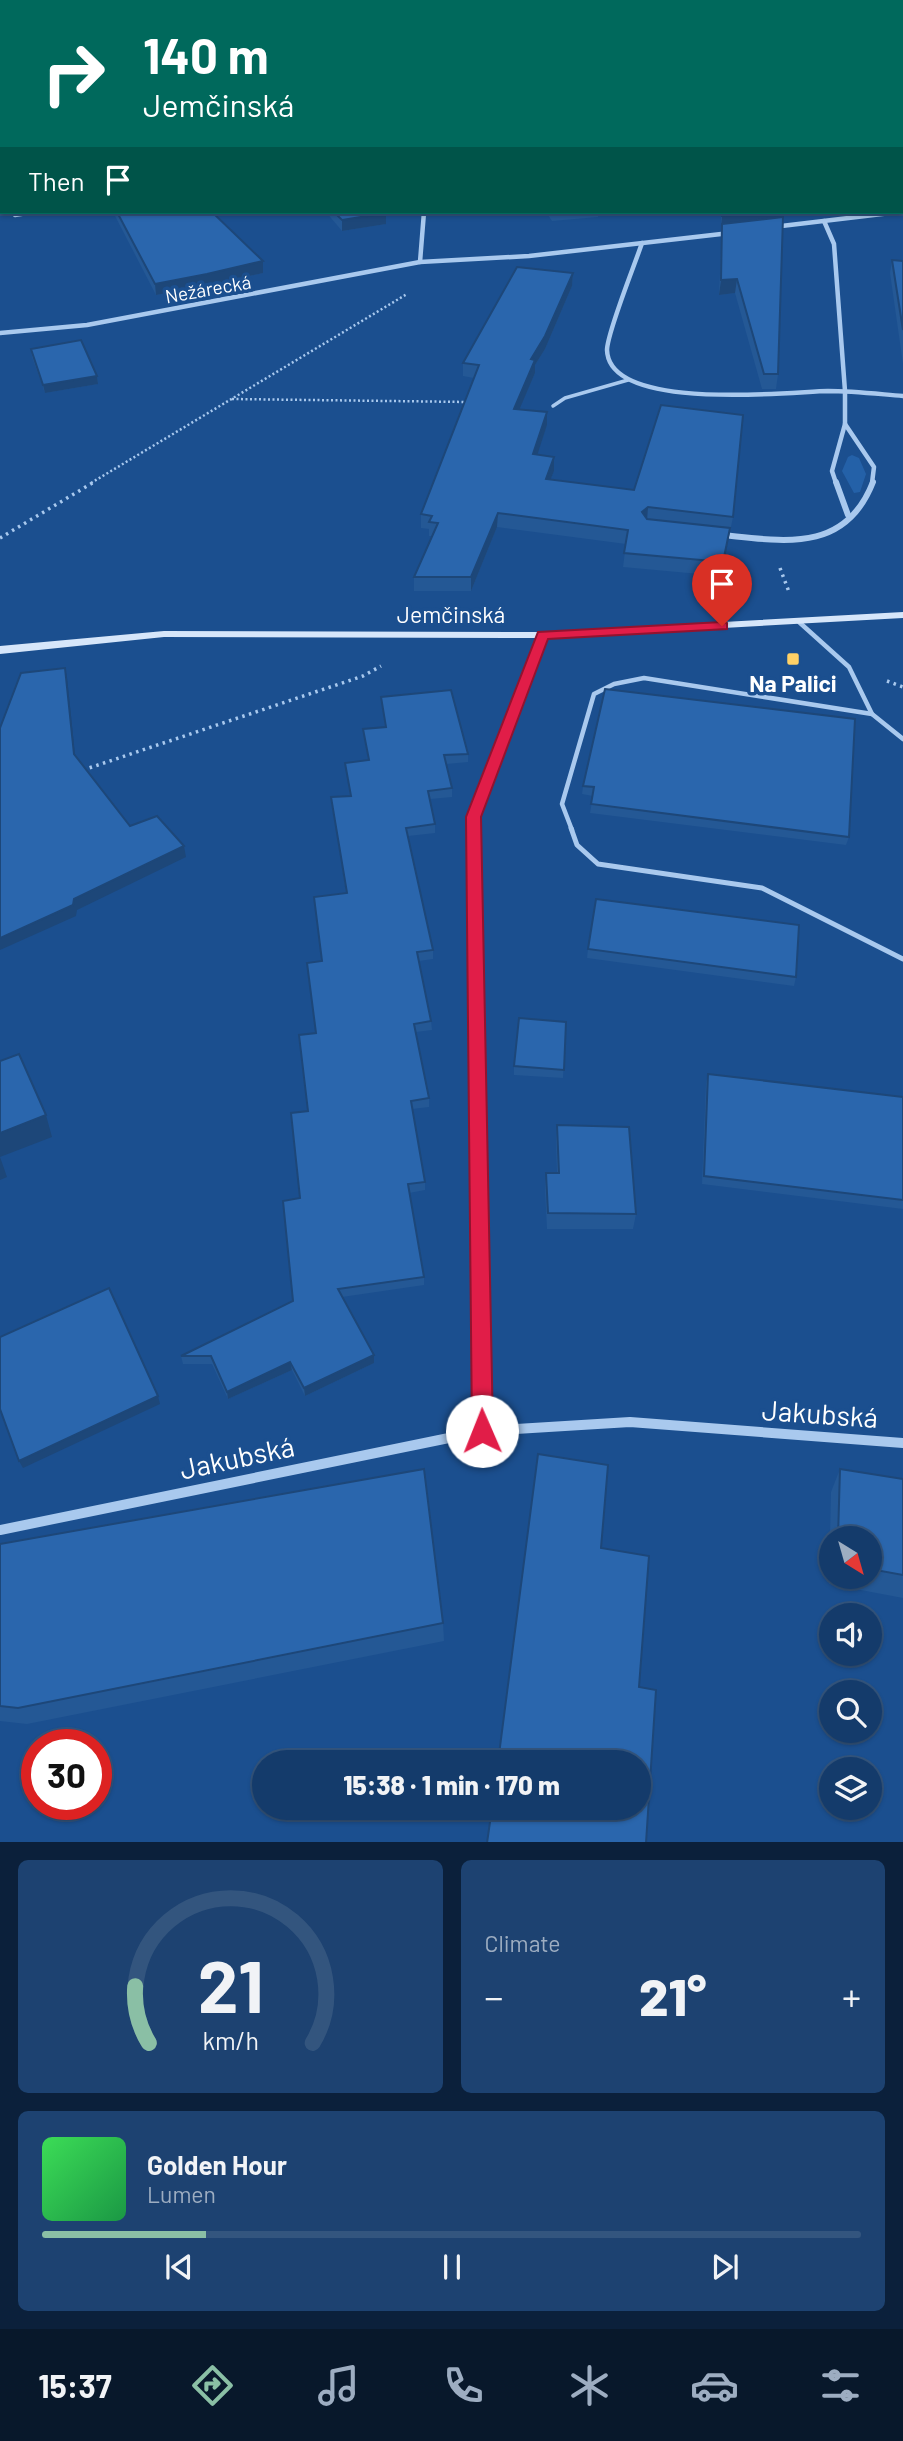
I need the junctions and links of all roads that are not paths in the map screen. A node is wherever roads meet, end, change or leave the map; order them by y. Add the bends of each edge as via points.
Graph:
1 (21, 214) edge
2 (424, 214) edge
3 (878, 214) edge
4 (15, 215) dead end
5 (824, 221) junction
6 (768, 228) edge
7 (741, 232) edge
8 (642, 243) junction
9 (420, 262) junction
10 (0, 333) edge
11 (628, 380) junction
12 (845, 391) junction
13 (903, 396) edge
14 (553, 405) dead end
15 (845, 424) junction
16 (848, 514) junction
17 (715, 535) edge
18 (903, 615) edge
19 (799, 622) junction
20 (542, 635) junction
21 (0, 650) edge
22 (873, 714) junction
23 (903, 739) edge
24 (903, 959) edge
25 (482, 1431) junction
26 (903, 1443) edge
27 (0, 1530) edge

1 - 4 street
2 - 9 street
3 - 5 street
5 - 6 street
5 - 12 street via 834,244
7 - 8 street
8 - 9 street
8 - 11 street via 607,348 610,363
9 - 10 street, Nežárecká via 100,323
11 - 12 street via 680,392
11 - 14 lane
12 - 13 street
12 - 15 street
15 - 16 street via 832,471
15 - 16 street via 874,467 875,476 867,497
16 - 17 street via 843,523 816,538 770,541
18 - 19 street, Jemčinská
19 - 20 street, Jemčinská
19 - 22 lane via 849,667
20 - 21 street, Jemčinská via 164,634
20 - 25 street via 473,817
22 - 23 lane
22 - 24 lane via 644,678 614,684 594,694 562,804 576,845 598,864 762,888
25 - 26 street, Jakubská via 630,1422
25 - 27 street, Jakubská

